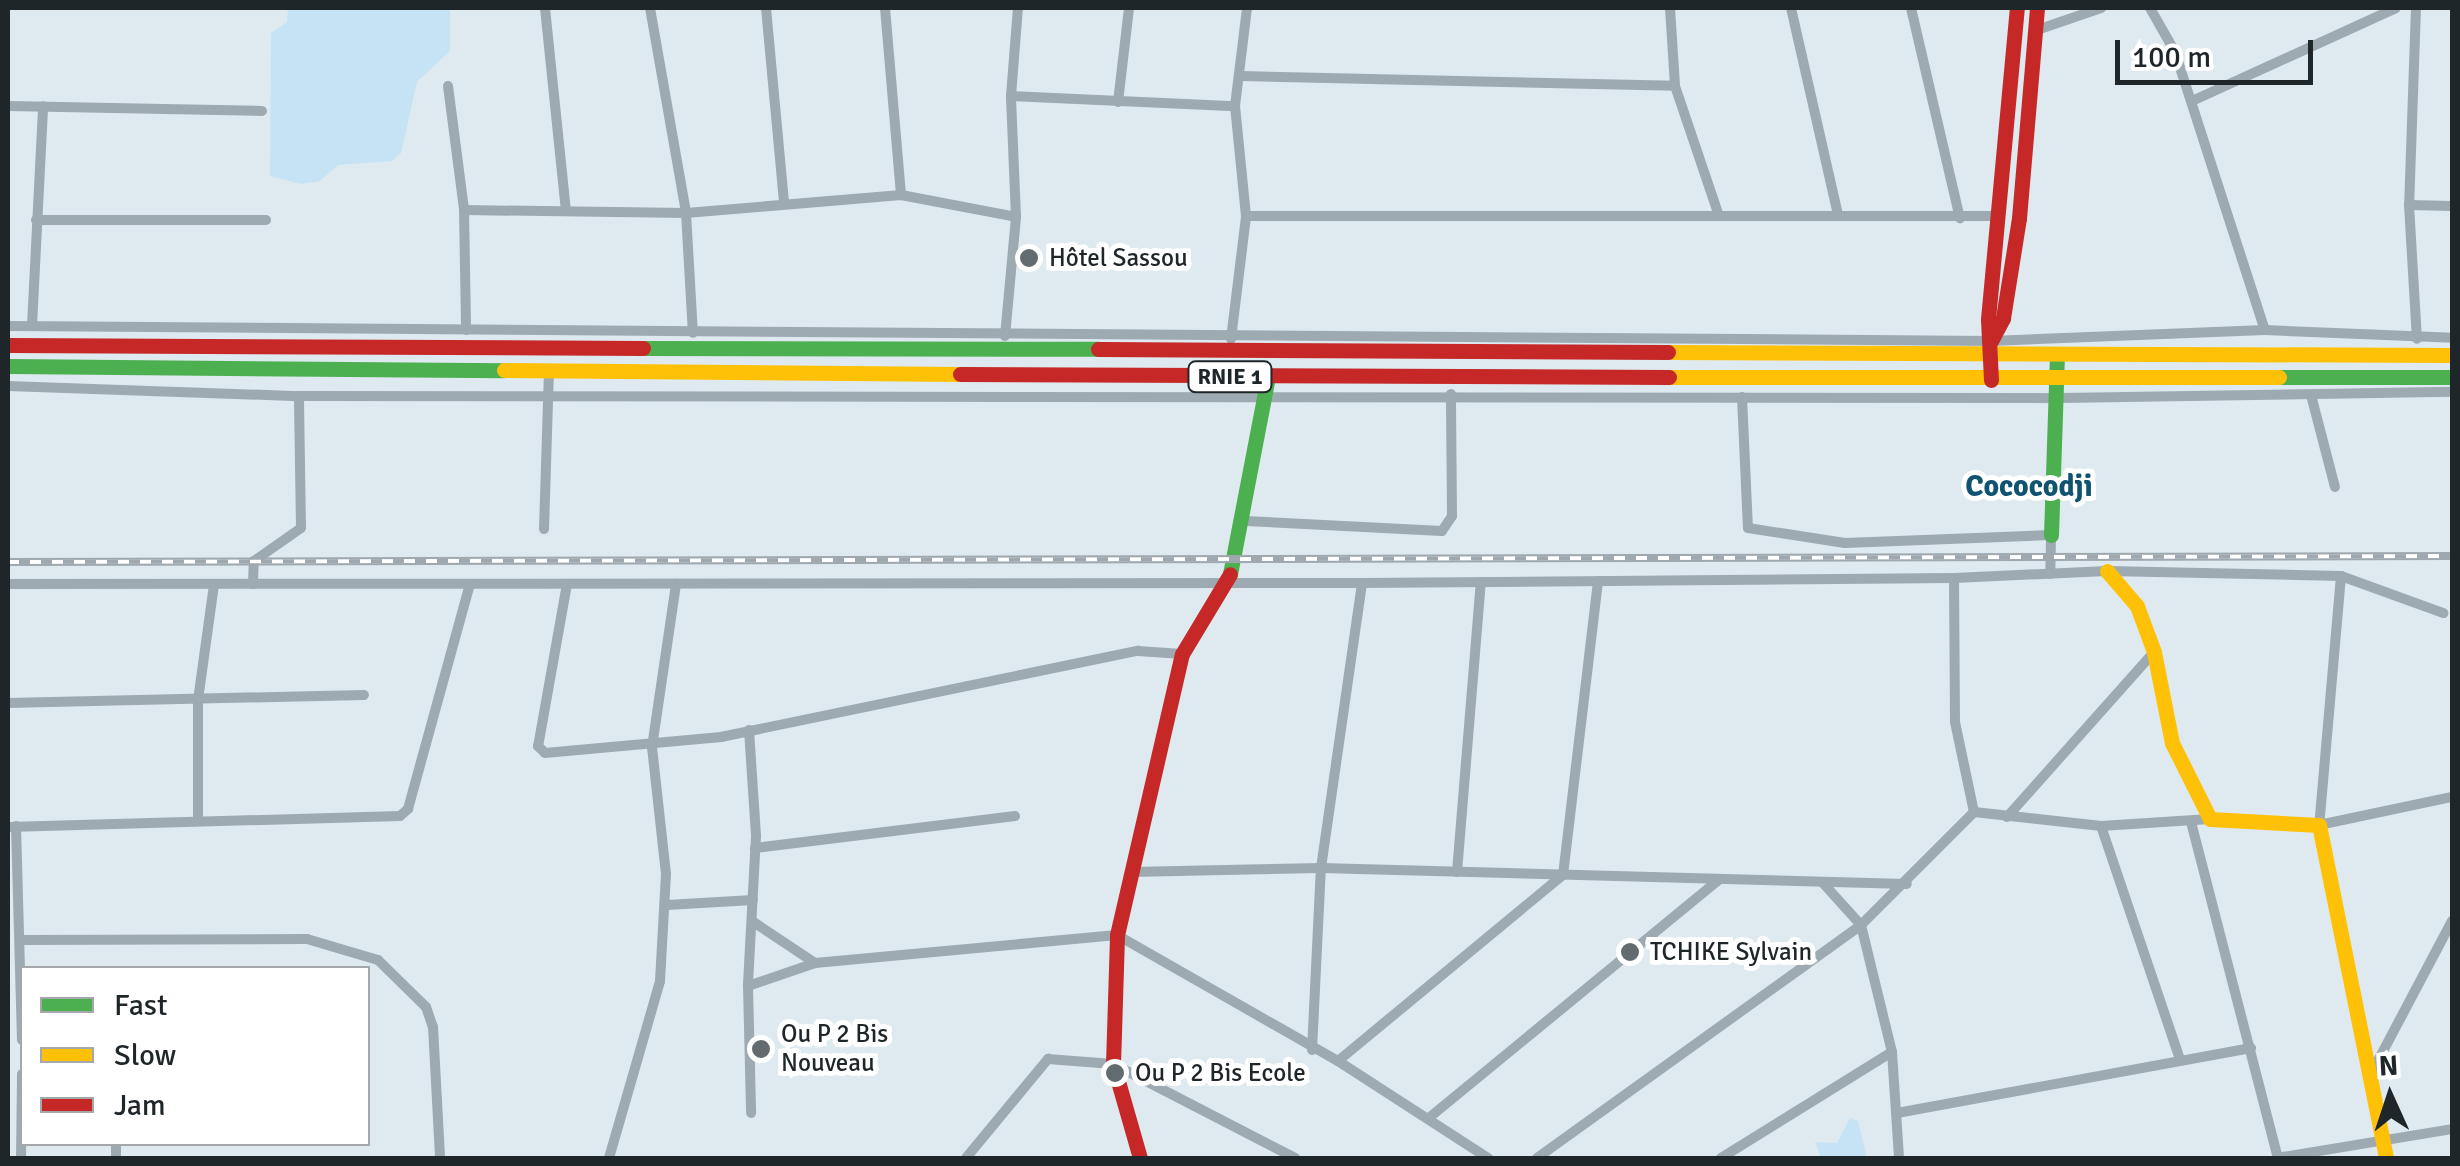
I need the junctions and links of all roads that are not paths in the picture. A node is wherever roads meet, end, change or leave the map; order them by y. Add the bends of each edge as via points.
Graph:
1 (546, 8) edge
2 (650, 8) edge
3 (766, 8) edge
4 (884, 8) edge
5 (1018, 8) edge
6 (1129, 8) edge
7 (1248, 8) edge
8 (1670, 8) edge
9 (1791, 8) edge
10 (1910, 8) edge
11 (2017, 8) edge
12 (2036, 8) edge
13 (2101, 8) edge
14 (2150, 8) edge
15 (2396, 8) edge
16 (2416, 8) edge
17 (2034, 31) junction
18 (1240, 76) junction
19 (448, 86) dead end
20 (1675, 86) junction
21 (1010, 96) junction
22 (2192, 101) junction
23 (1118, 102) junction
24 (8, 106) edge
25 (42, 106) junction
26 (1235, 106) junction
27 (262, 110) dead end
28 (901, 195) junction
29 (784, 203) junction
30 (2409, 205) junction
31 (2452, 206) edge
32 (464, 210) junction
33 (566, 210) junction
34 (686, 213) junction
35 (1838, 215) junction
36 (1246, 216) junction
37 (1719, 216) junction
38 (1996, 216) junction
39 (1016, 218) junction
40 (1960, 218) junction
41 (36, 220) junction
42 (266, 220) dead end
43 (8, 326) edge
44 (32, 326) junction
45 (466, 330) junction
46 (2265, 330) junction
47 (693, 333) junction
48 (1004, 336) junction
49 (2417, 338) junction
50 (2452, 338) edge
51 (1231, 339) junction
52 (8, 345) edge
53 (1990, 348) junction
54 (2057, 356) junction
55 (2452, 356) edge
56 (8, 366) edge
57 (549, 373) junction
58 (2452, 377) edge
59 (2058, 380) junction
60 (8, 386) edge
61 (1266, 386) junction
62 (1991, 387) junction
63 (2452, 392) edge
64 (1451, 394) junction
65 (548, 395) junction
66 (2311, 395) junction
67 (299, 396) junction
68 (1742, 398) junction
69 (2060, 398) junction
70 (2335, 487) dead end
71 (1245, 522) junction
72 (544, 529) dead end
73 (2051, 535) junction
74 (2107, 571) junction
75 (2050, 574) junction
76 (2341, 576) junction
77 (1954, 578) junction
78 (1232, 580) junction
79 (1598, 581) junction
80 (1481, 582) junction
81 (1362, 583) junction
82 (8, 584) edge
83 (214, 584) junction
84 (254, 584) junction
85 (470, 584) junction
86 (566, 584) junction
87 (676, 584) junction
88 (2443, 613) dead end
89 (2154, 652) junction
90 (1182, 654) junction
91 (364, 696) dead end
92 (198, 700) junction
93 (8, 703) edge
94 (749, 730) junction
95 (652, 747) junction
96 (2452, 797) edge
97 (1974, 812) junction
98 (1015, 816) dead end
99 (2007, 817) junction
100 (198, 819) junction
101 (2210, 819) junction
102 (2191, 822) junction
103 (12, 826) edge
104 (2101, 826) junction
105 (2319, 826) junction
106 (755, 848) junction
107 (1321, 868) junction
108 (1131, 872) junction
109 (1457, 872) junction
110 (1563, 875) junction
111 (1719, 880) junction
112 (1823, 882) junction
113 (1907, 884) junction
114 (753, 900) junction
115 (666, 905) junction
116 (752, 921) junction
117 (2452, 921) edge
118 (1861, 925) junction
119 (1117, 935) junction
120 (21, 940) junction
121 (815, 963) junction
122 (21, 966) edge
123 (748, 986) junction
124 (2251, 1048) junction
125 (1312, 1050) junction
126 (1892, 1052) junction
127 (2180, 1056) junction
128 (1338, 1061) junction
129 (1113, 1064) junction
130 (2372, 1072) junction
131 (751, 1113) dead end
132 (1897, 1113) junction
133 (1430, 1117) junction
134 (2452, 1130) edge
135 (2384, 1151) edge
136 (440, 1158) edge
137 (609, 1158) edge
138 (966, 1158) edge
139 (1140, 1158) edge
140 (1295, 1158) edge
141 (1488, 1158) edge
142 (1537, 1158) edge
143 (1721, 1158) edge
144 (1899, 1158) edge
145 (2277, 1158) edge

1 - 33 street
2 - 34 street
3 - 29 street
4 - 28 street
5 - 21 street
6 - 23 street
7 - 18 street
8 - 20 street
9 - 35 street
10 - 40 street
11 - 38 main road
12 - 17 main road
13 - 17 street
14 - 22 street via 2161,20
15 - 22 street
16 - 30 street
17 - 53 main road via 2019,218 2003,318
18 - 20 street
18 - 26 street
19 - 32 street
20 - 37 street
21 - 23 street
21 - 39 street
22 - 46 street
23 - 26 street
24 - 25 street
25 - 27 street
25 - 41 street
26 - 36 street
28 - 29 street
28 - 39 street
29 - 34 street
30 - 31 street
30 - 49 street
32 - 33 street
32 - 45 street
33 - 34 street
34 - 47 street
35 - 37 street
35 - 40 street
36 - 37 street
36 - 51 street
38 - 40 street
38 - 53 main road
39 - 48 street
41 - 42 street
41 - 44 street
43 - 44 street
44 - 45 street
45 - 47 street
46 - 49 street
46 - 53 street
47 - 48 street
48 - 51 street
49 - 50 street
51 - 53 street
52 - 53 main road, RNIE 1
53 - 54 main road, RNIE 1
53 - 62 main road
54 - 55 main road, RNIE 1
54 - 59 main road
56 - 57 main road, RNIE 1
57 - 61 main road, RNIE 1
57 - 65 street
58 - 59 main road, RNIE 1
59 - 62 main road, RNIE 1
59 - 69 main road
60 - 67 street
61 - 62 main road, RNIE 1
61 - 64 street
61 - 65 street
61 - 71 main road
62 - 68 street
62 - 69 street
63 - 66 street
64 - 68 street
64 - 71 street via 1452,516 1442,531
65 - 67 street
65 - 72 street
66 - 69 street
66 - 70 street
67 - 84 street via 301,528 254,561
68 - 73 street via 1748,528 1845,544
69 - 73 main road
71 - 78 main road
73 - 75 street
74 - 75 street
74 - 76 street
74 - 89 main road via 2128,590
75 - 77 street
76 - 88 street
76 - 105 street
77 - 79 street
77 - 97 street via 1956,722
78 - 81 street
78 - 87 street
78 - 90 main road
79 - 80 street
79 - 110 street
80 - 81 street
80 - 109 street
81 - 107 street
82 - 83 street
83 - 84 street
83 - 92 street
84 - 85 street
85 - 86 street
85 - 100 street via 405,814
86 - 87 street
86 - 95 street via 538,746 546,753
87 - 95 street
89 - 99 street
89 - 101 main road via 2172,743
90 - 94 street via 1138,651
90 - 108 main road
91 - 92 street
92 - 93 street
92 - 100 street
94 - 95 street
94 - 106 street
95 - 115 street
96 - 105 street
97 - 99 street
97 - 113 street
98 - 106 street
99 - 104 street
100 - 103 street
101 - 102 street
101 - 105 main road
102 - 104 street
102 - 124 street
103 - 120 street
104 - 127 street
105 - 130 main road
106 - 114 street
107 - 108 street
107 - 109 street
107 - 125 street
108 - 119 main road
109 - 110 street
110 - 111 street
110 - 128 street
111 - 112 street
111 - 133 street
112 - 113 street
112 - 118 street
113 - 118 street
114 - 115 street
114 - 116 street
115 - 137 street via 658,994
116 - 121 street
116 - 123 street
117 - 130 street
118 - 126 street
118 - 142 street
119 - 121 street
119 - 125 street
119 - 129 main road
120 - 122 street
120 - 136 street via 307,939 378,960 426,1007 434,1028
121 - 123 street
123 - 131 street
124 - 127 street
124 - 145 street
125 - 128 street
126 - 132 street
126 - 143 street
127 - 132 street
128 - 133 street
129 - 138 street via 1048,1058
129 - 139 main road
129 - 140 street
130 - 135 main road
132 - 144 street
133 - 141 street
134 - 135 street
135 - 145 street

